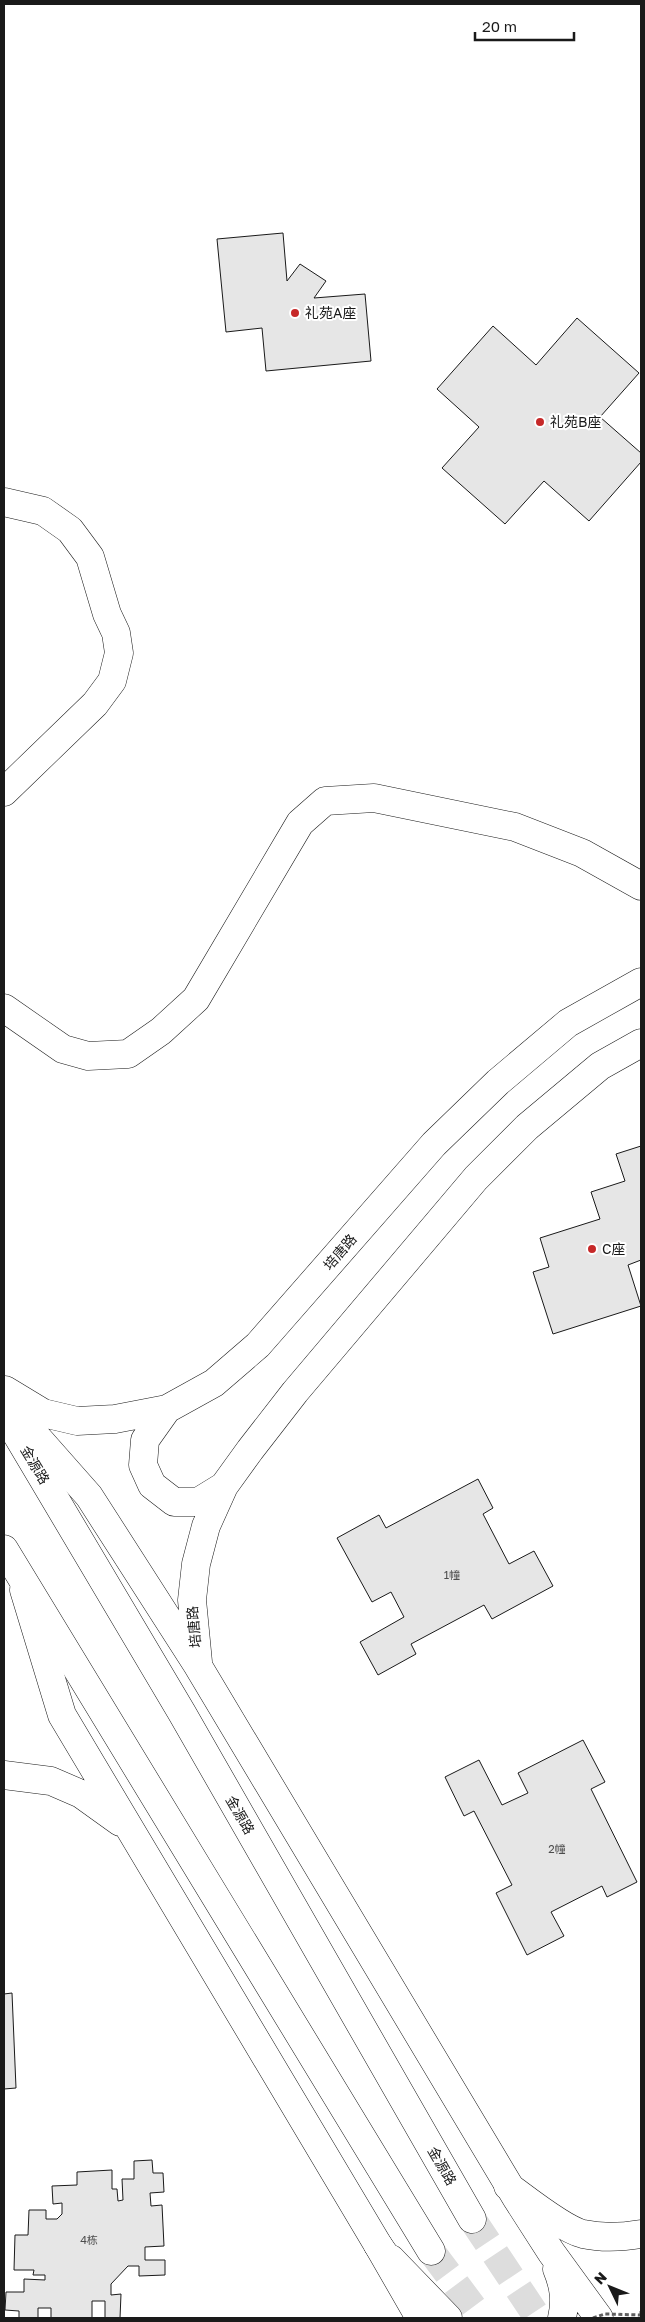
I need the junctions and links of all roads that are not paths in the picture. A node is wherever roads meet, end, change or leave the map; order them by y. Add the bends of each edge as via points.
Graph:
1 (4, 502) edge
2 (4, 792) edge
3 (641, 886) edge
4 (641, 982) edge
5 (4, 1008) edge
6 (641, 1042) edge
7 (4, 1389) edge
8 (4, 1400) edge
9 (167, 1409) junction
10 (4, 1413) edge
11 (224, 1486) junction
12 (4, 1549) edge
13 (18, 1572) junction
14 (198, 1666) junction
15 (4, 1775) edge
16 (128, 1828) junction
17 (508, 2186) junction
18 (472, 2219) tunnel mouth
19 (641, 2234) edge
20 (378, 2245) junction
21 (431, 2251) tunnel mouth
22 (550, 2252) junction
23 (420, 2318) edge
24 (432, 2318) edge
25 (448, 2318) edge
26 (562, 2318) edge
27 (599, 2318) edge

1 - 2 street via 43,511 70,530 90,557 116,633 119,653 112,681 95,704
3 - 5 street via 582,853 516,827 374,798 325,801 300,822 196,999 161,1031 128,1054 88,1056 63,1049
4 - 9 street, 培唐路 via 568,1023 498,1082 434,1144 258,1345 214,1383
6 - 11 street, 培唐路 via 600,1066 528,1127 476,1178 295,1392
7 - 9 street, 培唐路 via 43,1413 78,1421 115,1419
8 - 14 street via 89,1496
9 - 11 street via 145,1440 142,1465 152,1485 174,1502 198,1502
10 - 18 street, 金源路 via 182,1713
11 - 14 street, 培唐路 via 206,1526 196,1564 192,1600
12 - 13 street
13 - 16 street via 62,1715
13 - 21 street
14 - 17 street
15 - 16 street via 51,1781 81,1794
16 - 20 street
17 - 19 street via 548,2215 582,2234 626,2237
17 - 22 street
20 - 23 street
20 - 24 street
20 - 25 street
22 - 26 street via 564,2287
22 - 27 street

